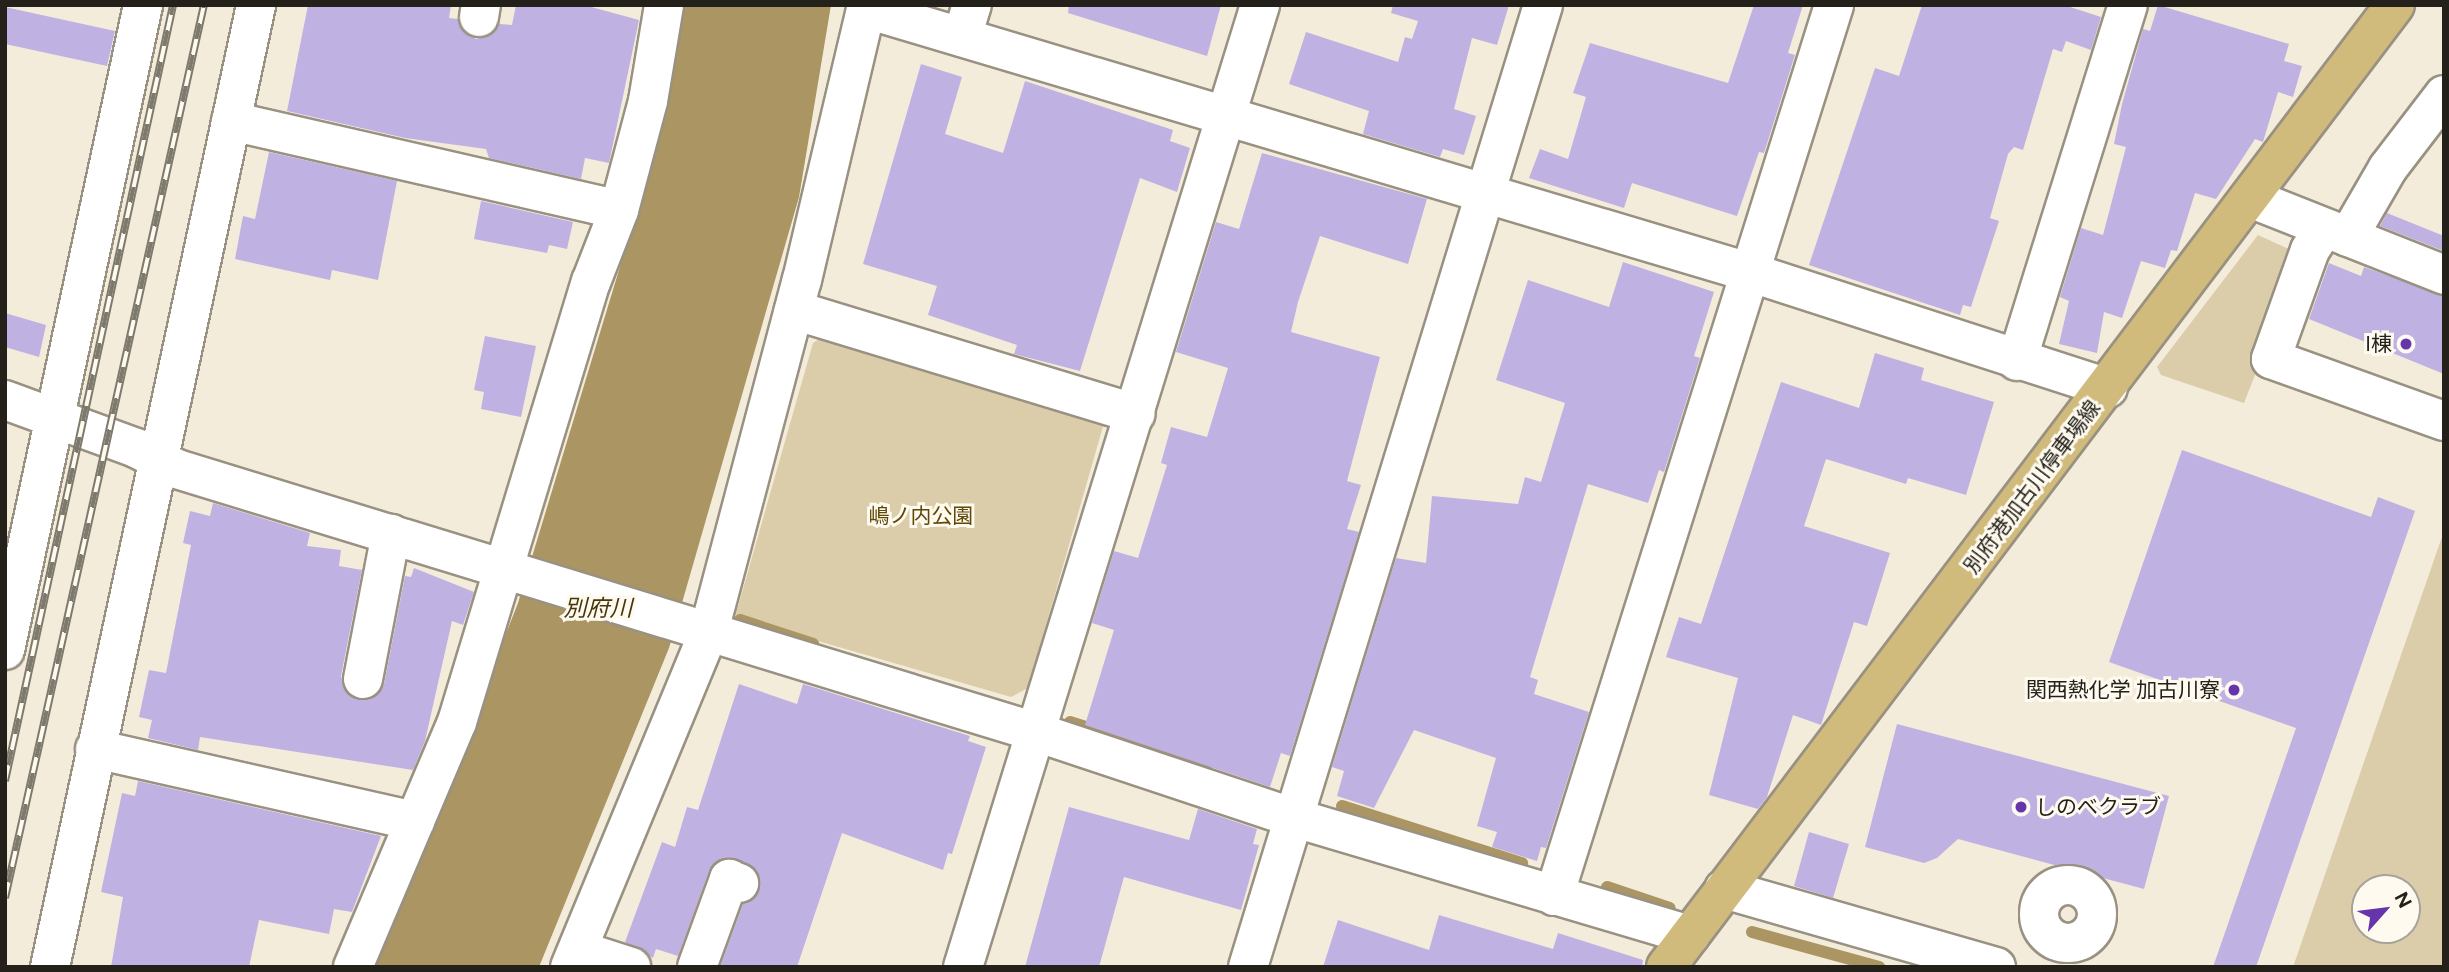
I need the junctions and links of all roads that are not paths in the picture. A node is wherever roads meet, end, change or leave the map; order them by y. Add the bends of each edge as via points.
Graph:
1 (143, 5) edge
2 (256, 5) edge
3 (664, 5) edge
4 (1260, 5) edge
5 (1543, 5) edge
6 (1834, 5) edge
7 (2128, 5) edge
8 (2395, 5) edge
9 (867, 7) edge
10 (967, 21) edge
11 (2444, 95) edge
12 (1226, 115) junction
13 (231, 121) junction
14 (1483, 196) junction
15 (2250, 198) junction
16 (619, 210) junction
17 (2335, 234) junction
18 (1752, 273) junction
19 (2444, 275) edge
20 (794, 310) junction
21 (2017, 361) junction
22 (2108, 388) junction
23 (5, 400) edge
24 (1136, 414) junction
25 (55, 419) junction
26 (2444, 421) edge
27 (158, 457) junction
28 (391, 534) junction
29 (506, 569) junction
30 (709, 631) junction
31 (5, 650) edge
32 (363, 679) dead end
33 (1039, 733) junction
34 (95, 749) junction
35 (1295, 817) junction
36 (415, 821) junction
37 (739, 883) dead end
38 (1724, 889) junction
39 (1554, 896) junction
40 (1690, 935) junction
41 (574, 958) edge
42 (50, 967) edge
43 (353, 967) edge
44 (631, 967) edge
45 (697, 967) edge
46 (963, 967) edge
47 (1248, 967) edge
48 (1667, 967) edge
49 (1996, 967) edge

1 - 25 street
2 - 13 street
3 - 16 street via 648,101
4 - 12 street
5 - 14 street
6 - 18 street
7 - 21 street
8 - 15 main road, 別府港加古川停車場線
9 - 10 street
9 - 20 street
10 - 12 street
11 - 17 street
12 - 14 street
12 - 24 street
13 - 16 street
13 - 27 street
14 - 18 street
14 - 35 street
15 - 17 street
15 - 22 main road, 別府港加古川停車場線
16 - 29 street via 591,282
17 - 19 street
17 - 26 street via 2310,250 2271,359
18 - 21 street
18 - 39 street
20 - 24 street
20 - 30 street
21 - 22 street
22 - 38 main road, 別府港加古川停車場線
23 - 25 street
24 - 33 street
25 - 27 street
25 - 31 street
27 - 28 street via 177,469
27 - 34 street
28 - 29 street
28 - 32 street
29 - 30 street
29 - 36 street via 457,722
30 - 33 street
30 - 41 street
33 - 35 street
33 - 46 street
34 - 36 street
34 - 42 street
35 - 39 street
35 - 47 street
36 - 43 street
37 - 45 street via 729,879
38 - 40 main road, 別府港加古川停車場線
38 - 49 street
39 - 40 street
40 - 48 main road, 別府港加古川停車場線
41 - 44 street

